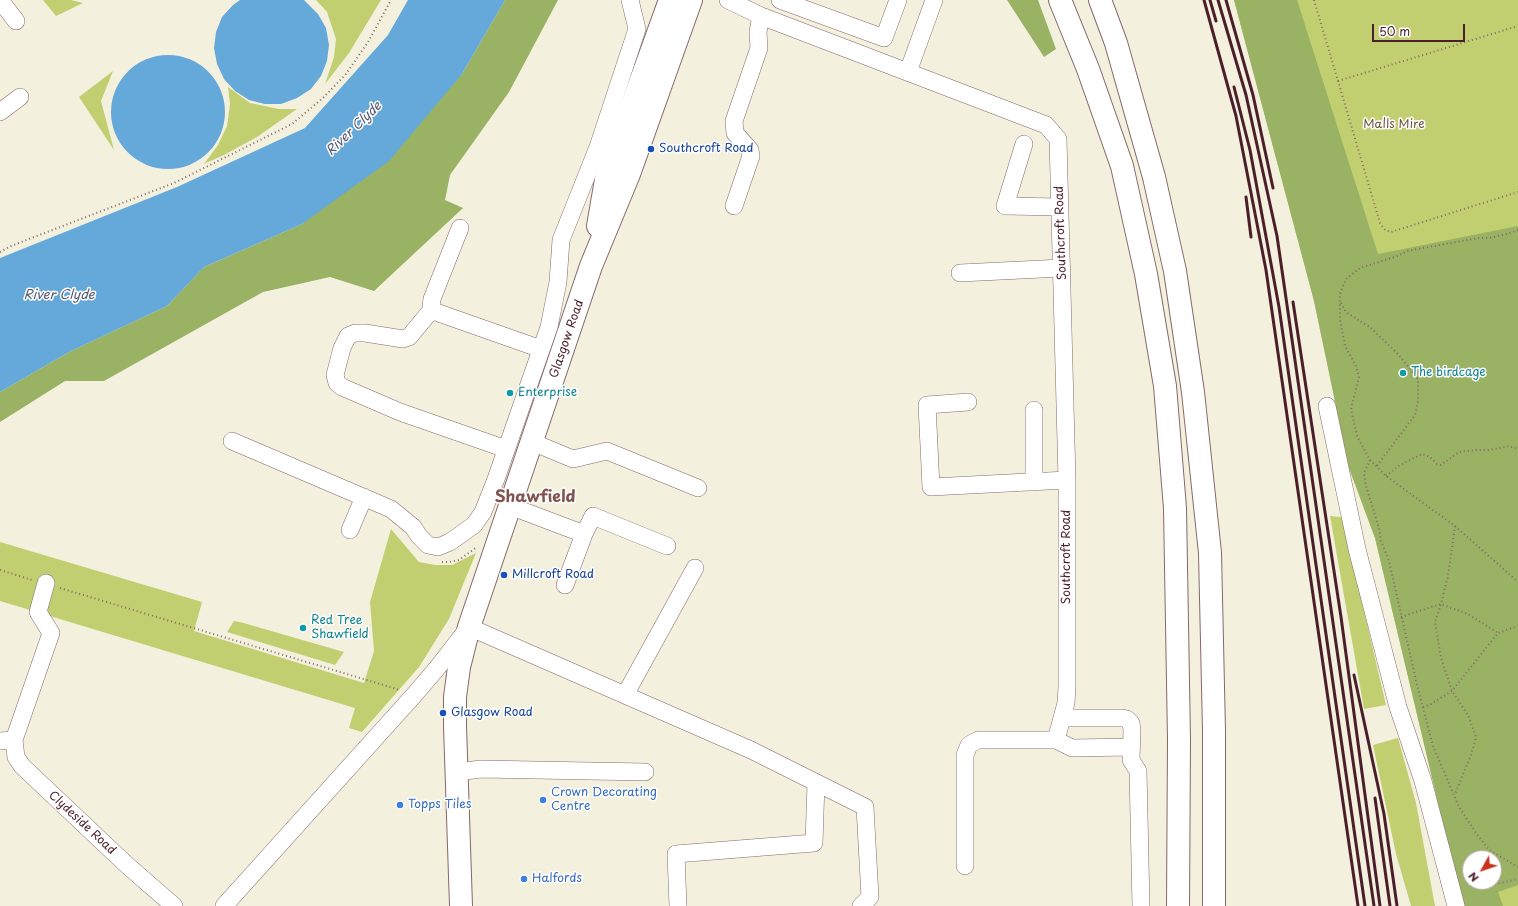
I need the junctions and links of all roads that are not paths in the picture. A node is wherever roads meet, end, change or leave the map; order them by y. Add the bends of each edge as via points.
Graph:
1 (0, 0) edge
2 (630, 0) edge
3 (670, 0) edge
4 (691, 0) edge
5 (728, 0) edge
6 (780, 0) edge
7 (898, 0) edge
8 (934, 0) edge
9 (1060, 0) edge
10 (1100, 0) edge
11 (812, 12) junction
12 (761, 16) junction
13 (16, 21) dead end
14 (804, 33) junction
15 (908, 72) junction
16 (20, 97) dead end
17 (0, 112) edge
18 (1024, 144) dead end
19 (734, 206) dead end
20 (1060, 207) junction
21 (460, 228) dead end
22 (591, 266) junction
23 (1062, 268) junction
24 (960, 272) dead end
25 (433, 311) junction
26 (541, 349) junction
27 (968, 402) dead end
28 (1327, 406) dead end
29 (1034, 410) dead end
30 (232, 441) dead end
31 (532, 442) junction
32 (506, 449) junction
33 (1067, 480) junction
34 (1034, 482) junction
35 (698, 488) dead end
36 (364, 497) junction
37 (510, 506) junction
38 (350, 530) dead end
39 (584, 534) junction
40 (667, 546) dead end
41 (694, 568) dead end
42 (46, 583) road end
43 (565, 585) dead end
44 (469, 627) junction
45 (625, 695) junction
46 (1062, 718) junction
47 (7, 740) edge
48 (1056, 740) junction
49 (1130, 746) junction
50 (457, 772) junction
51 (645, 772) dead end
52 (816, 783) junction
53 (964, 866) dead end
54 (174, 906) edge
55 (224, 906) edge
56 (461, 906) edge
57 (678, 906) edge
58 (861, 906) edge
59 (1141, 906) edge
60 (1178, 906) edge
61 (1214, 906) edge
62 (1456, 906) edge

1 - 13 street
2 - 26 street, Glasgow Road via 637,29 598,147 561,240 558,282 549,327
3 - 22 main road, Glasgow Road via 607,174
4 - 22 main road, Glasgow Road via 629,174
5 - 12 street, Southcroft Road
6 - 11 street
7 - 11 street via 884,38
8 - 15 street
9 - 60 main road via 1088,69 1122,166 1146,274 1164,386 1175,508 1179,740
10 - 61 main road via 1116,43 1154,177 1174,271 1193,392 1210,554
11 - 14 street
12 - 14 street, Southcroft Road
12 - 19 street via 759,48 734,121 735,133 750,150 751,156
14 - 15 street, Southcroft Road
15 - 20 street, Southcroft Road via 1046,125 1058,139
16 - 17 street
18 - 20 street via 1005,206
20 - 23 street, Southcroft Road
21 - 25 street via 432,299
22 - 31 main road, Glasgow Road
23 - 24 street
23 - 33 street, Southcroft Road
25 - 26 street
25 - 32 street via 428,313 409,337 404,339 365,333 348,336 335,375 337,383 400,412
26 - 32 street, Glasgow Road
27 - 34 street via 927,405 930,487
28 - 62 street via 1359,557 1398,707 1423,781
29 - 34 street
30 - 36 street, Glasgow Road
31 - 35 street via 573,458 607,451
31 - 37 main road, Glasgow Road
32 - 36 street, Glasgow Road via 483,512 474,525 438,547 428,545 413,527 391,509
33 - 34 street
33 - 46 street, Southcroft Road via 1067,687
36 - 38 street
37 - 39 street
37 - 44 main road, Glasgow Road
39 - 40 street via 593,516
39 - 43 street
41 - 45 street
42 - 47 street via 38,612 51,633
44 - 45 street
44 - 50 main road via 455,697
44 - 55 street, Glasgow Road via 415,694
45 - 52 street via 751,750
46 - 48 street, Southcroft Road
46 - 49 street via 1127,719 1132,730
47 - 54 street, Clydeside Road via 22,766
48 - 49 street via 1072,748
48 - 53 street via 978,740 969,745 965,755
49 - 59 street via 1131,760 1138,770
50 - 51 street via 481,769
50 - 56 main road
52 - 57 street via 814,843 676,854
52 - 58 street via 865,807 870,897

